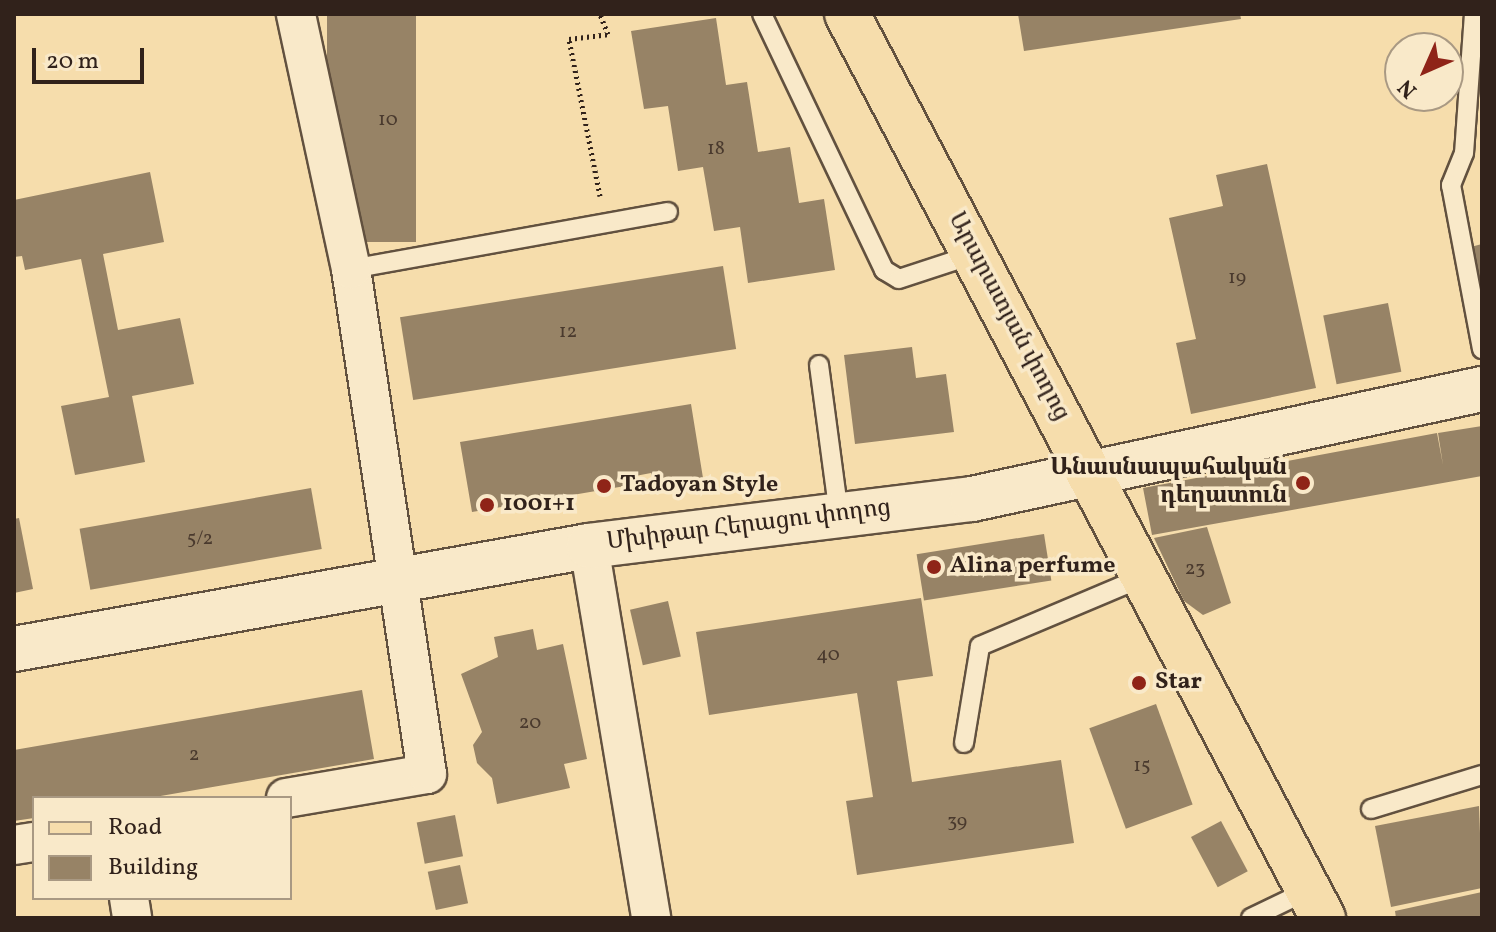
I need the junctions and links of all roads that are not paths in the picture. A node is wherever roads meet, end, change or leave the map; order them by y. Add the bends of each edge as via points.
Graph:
1 (296, 14) edge
2 (762, 14) edge
3 (847, 14) edge
4 (1474, 14) edge
5 (668, 212) dead end
6 (975, 254) junction
7 (351, 269) junction
8 (1482, 349) edge
9 (819, 365) dead end
10 (1482, 389) edge
11 (1091, 473) junction
12 (839, 515) junction
13 (589, 546) junction
14 (1145, 576) junction
15 (400, 581) junction
16 (14, 649) edge
17 (964, 743) dead end
18 (1482, 775) edge
19 (292, 797) edge
20 (1371, 809) dead end
21 (1316, 904) edge
22 (651, 918) edge
23 (1251, 918) edge

1 - 7 street
2 - 6 lane via 884,270 899,279
3 - 6 main road, Արարատյան փողոց
4 - 8 lane via 1464,153 1451,185
5 - 7 lane
6 - 11 main road, Արարատյան փողոց
7 - 15 street
9 - 12 lane
10 - 11 street, Մխիթար Հերացու փողոց
11 - 12 street, Մխիթար Հերացու փողոց via 972,499
11 - 14 main road, Արարատյան փողոց
12 - 13 street, Մխիթար Հերացու փողոց
13 - 15 street, Մխիթար Հերացու փողոց
13 - 22 street
14 - 17 lane via 980,646
14 - 21 main road, Արարատյան փողոց
15 - 16 street, Մխիթար Հերացու փողոց
15 - 19 street via 427,774
18 - 20 lane
21 - 23 lane

